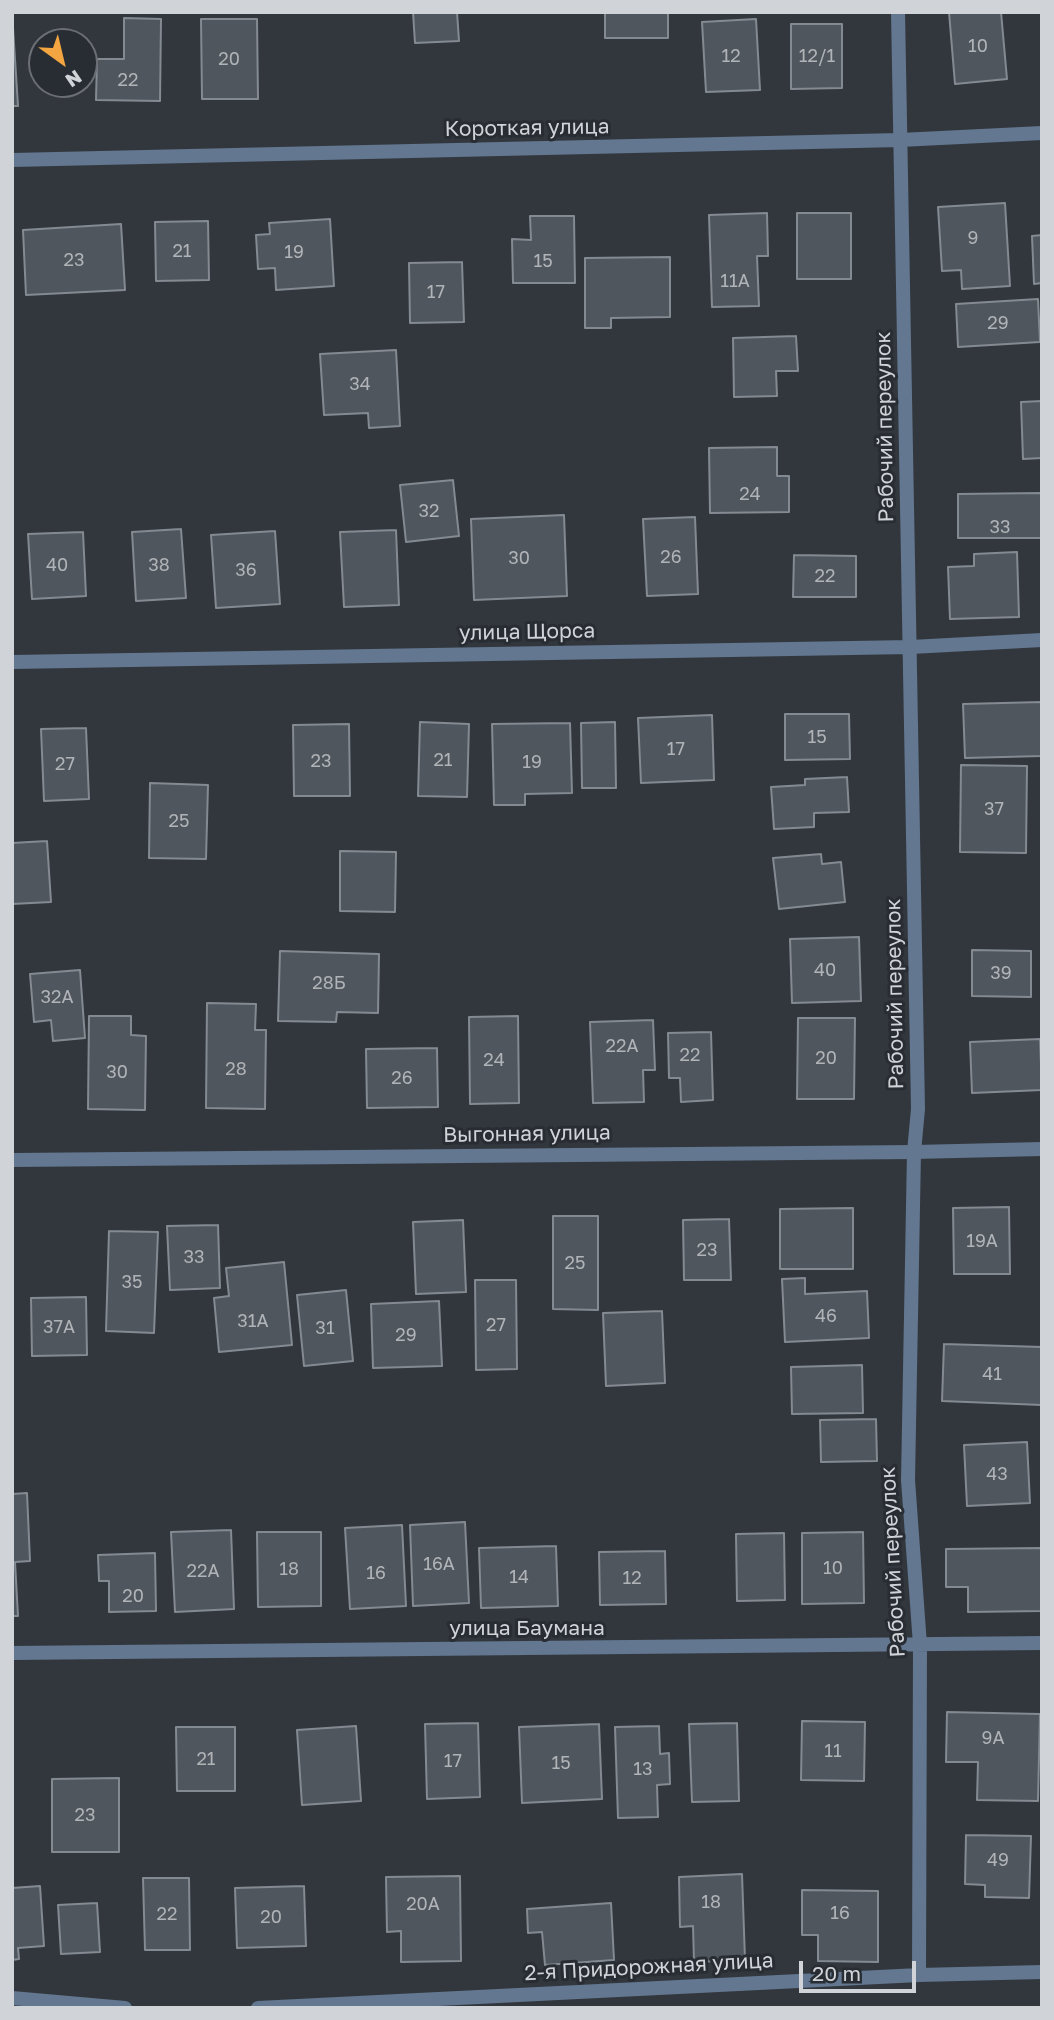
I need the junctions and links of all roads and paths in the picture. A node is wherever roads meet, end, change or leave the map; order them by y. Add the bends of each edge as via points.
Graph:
1 (898, 12) edge
2 (1042, 132) edge
3 (900, 140) junction
4 (12, 160) edge
5 (1042, 640) edge
6 (911, 647) junction
7 (12, 662) edge
8 (1042, 1149) edge
9 (914, 1152) junction
10 (12, 1160) edge
11 (1042, 1643) edge
12 (920, 1646) junction
13 (12, 1653) edge
14 (1042, 1972) edge
15 (919, 1975) junction
16 (12, 1998) edge
17 (125, 2008) edge
18 (258, 2008) edge

1 - 3 street, Рабочий переулок
2 - 3 street, Короткая улица
3 - 4 street, Короткая улица
3 - 6 street, Рабочий переулок
5 - 6 street, улица Щорса
6 - 7 street, улица Щорса
6 - 9 street, Рабочий переулок via 918,1109
8 - 9 street, Выгонная улица
9 - 10 street, Выгонная улица
9 - 12 street, Рабочий переулок via 908,1480
11 - 12 street, улица Баумана
12 - 13 street, улица Баумана
12 - 15 street, Рабочий переулок
14 - 15 street, 2-я Придорожная улица
15 - 18 street, 2-я Придорожная улица
16 - 17 street

